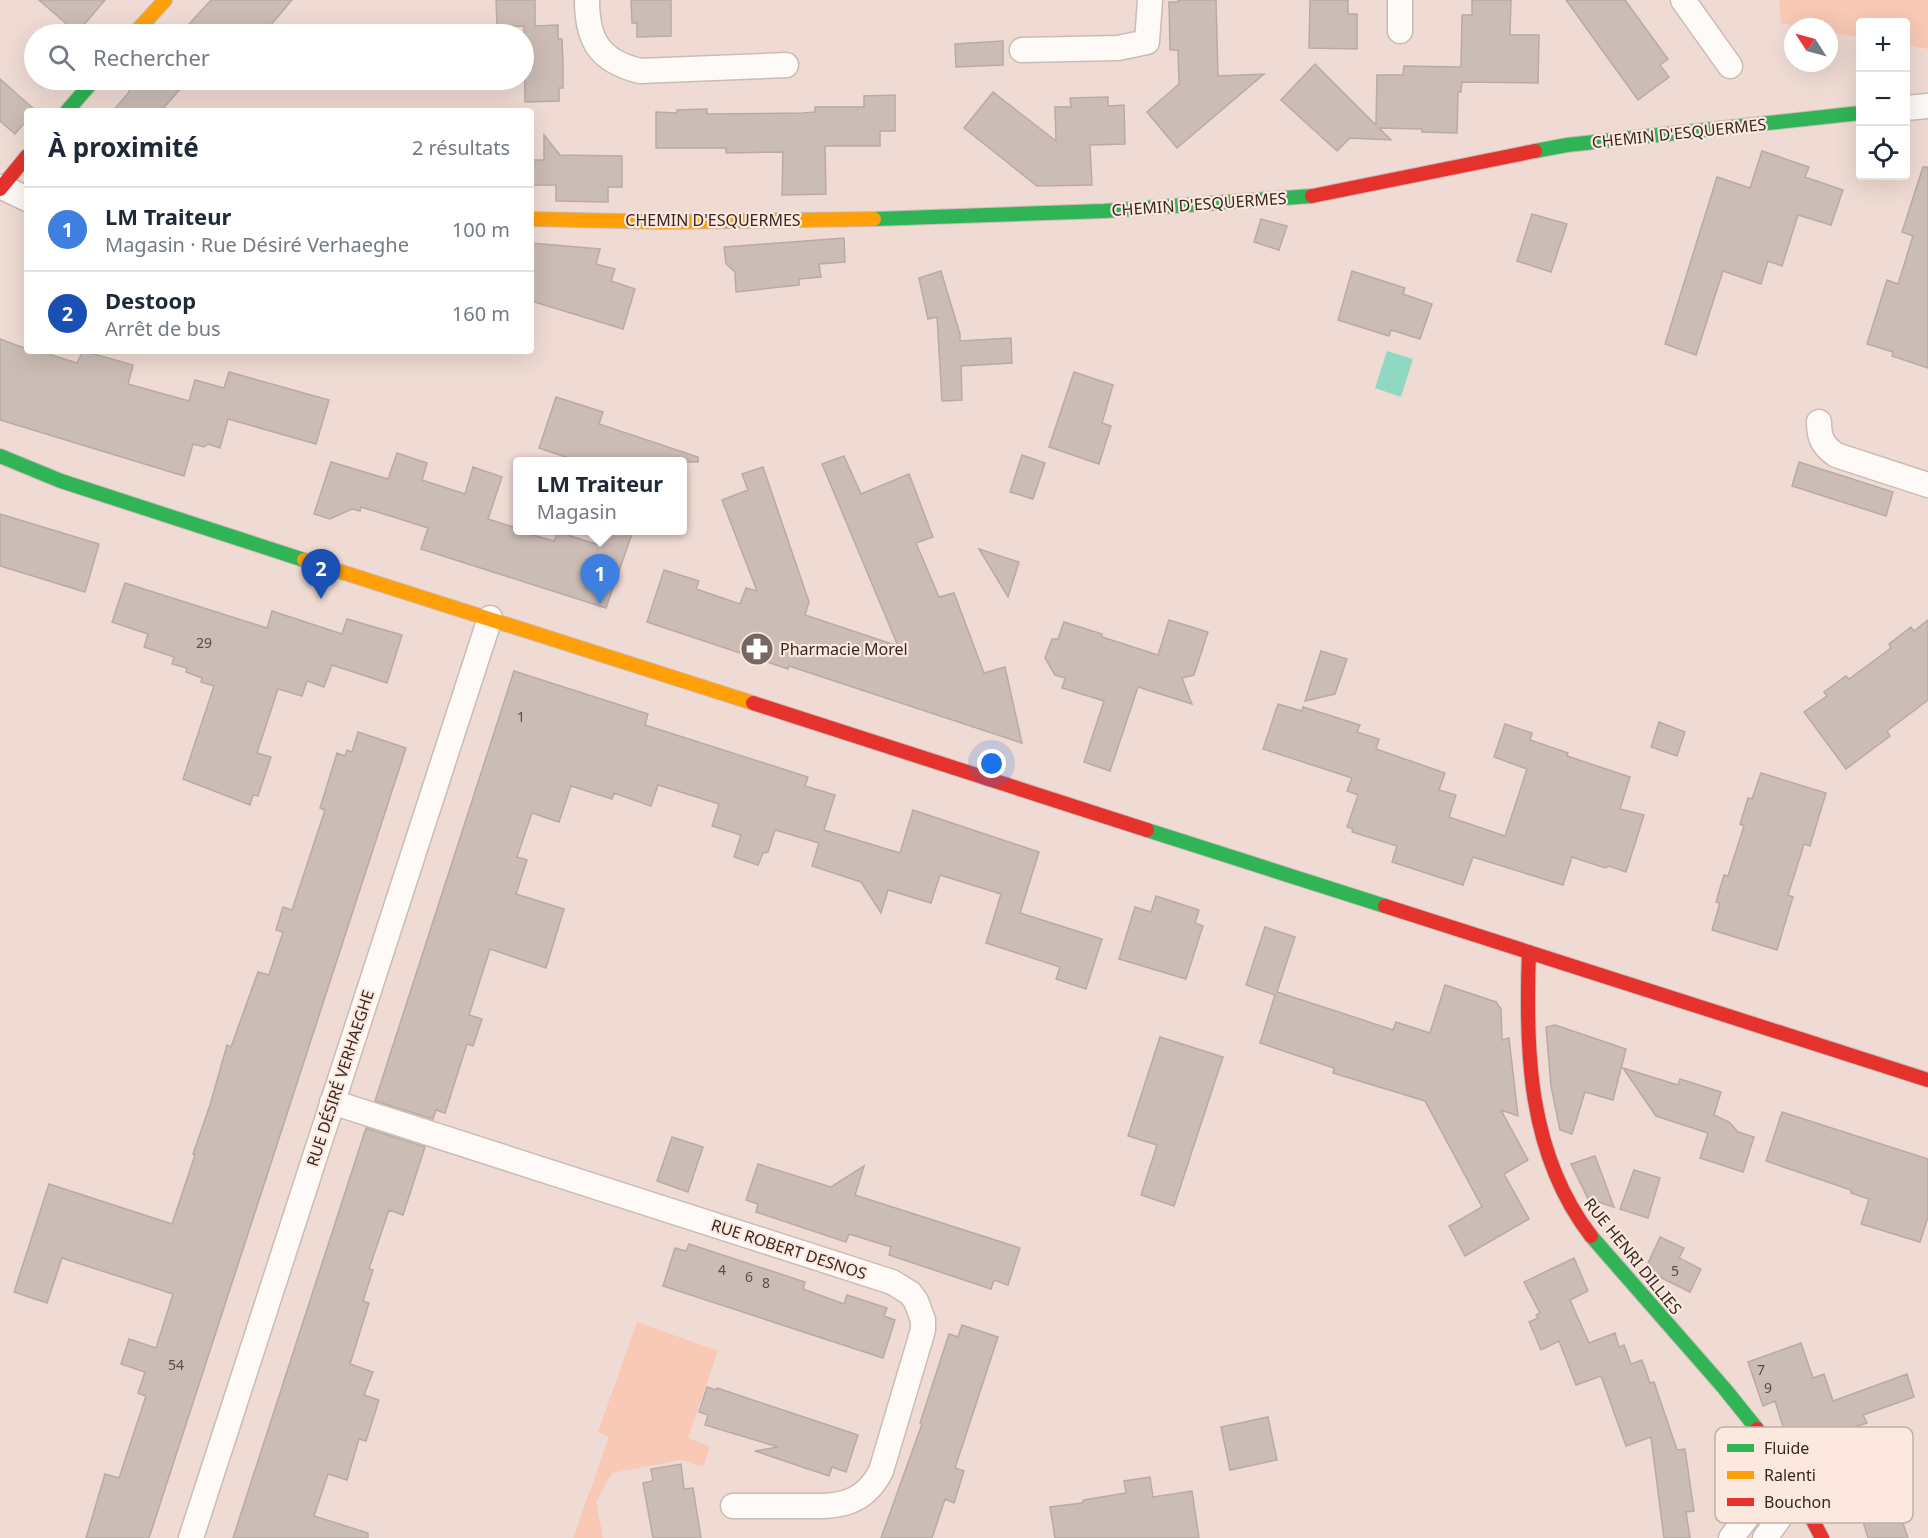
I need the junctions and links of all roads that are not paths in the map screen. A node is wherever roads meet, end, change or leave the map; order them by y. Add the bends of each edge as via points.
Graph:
1 (165, 0) edge
2 (587, 0) edge
3 (1150, 0) edge
4 (1400, 0) edge
5 (1683, 0) edge
6 (143, 24) edge
7 (1400, 31) dead end
8 (1022, 50) dead end
9 (786, 65) dead end
10 (1730, 66) dead end
11 (85, 90) edge
12 (1928, 106) edge
13 (70, 108) edge
14 (1910, 108) edge
15 (1856, 113) edge
16 (24, 160) edge
17 (1, 188) edge
18 (24, 198) edge
19 (534, 219) edge
20 (1819, 422) dead end
21 (0, 456) edge
22 (0, 467) edge
23 (61, 481) junction
24 (1928, 485) edge
25 (490, 618) junction
26 (1529, 952) junction
27 (1928, 1080) edge
28 (332, 1102) junction
29 (1756, 1427) edge
30 (733, 1506) dead end
31 (1743, 1523) edge
32 (1776, 1523) edge
33 (1814, 1523) edge
34 (191, 1538) edge
35 (1731, 1538) edge
36 (1765, 1538) edge
37 (1822, 1538) edge

1 - 6 street
2 - 9 street via 593,40 610,60 625,67 640,71
3 - 8 street via 1148,42 1118,48
4 - 7 street
5 - 10 street
11 - 13 street
12 - 14 street
15 - 19 street, CHEMIN D'ESQUERMES via 1567,145 1300,198 897,219
16 - 17 street
17 - 18 street
20 - 24 street via 1820,439 1836,455
21 - 23 street
22 - 23 street
23 - 25 street
25 - 26 street
25 - 28 street, RUE DÉSIRÉ VERHAEGHE
26 - 27 street
26 - 29 street, RUE HENRI DILLIES via 1526,1017 1533,1092 1543,1141 1558,1182 1588,1231
28 - 30 street, RUE ROBERT DESNOS via 892,1282 910,1293 923,1320 921,1342 881,1471 869,1490 851,1501 828,1507
28 - 34 street, RUE DÉSIRÉ VERHAEGHE
31 - 35 street
32 - 36 street
33 - 37 street, RUE HENRI DILLIES

